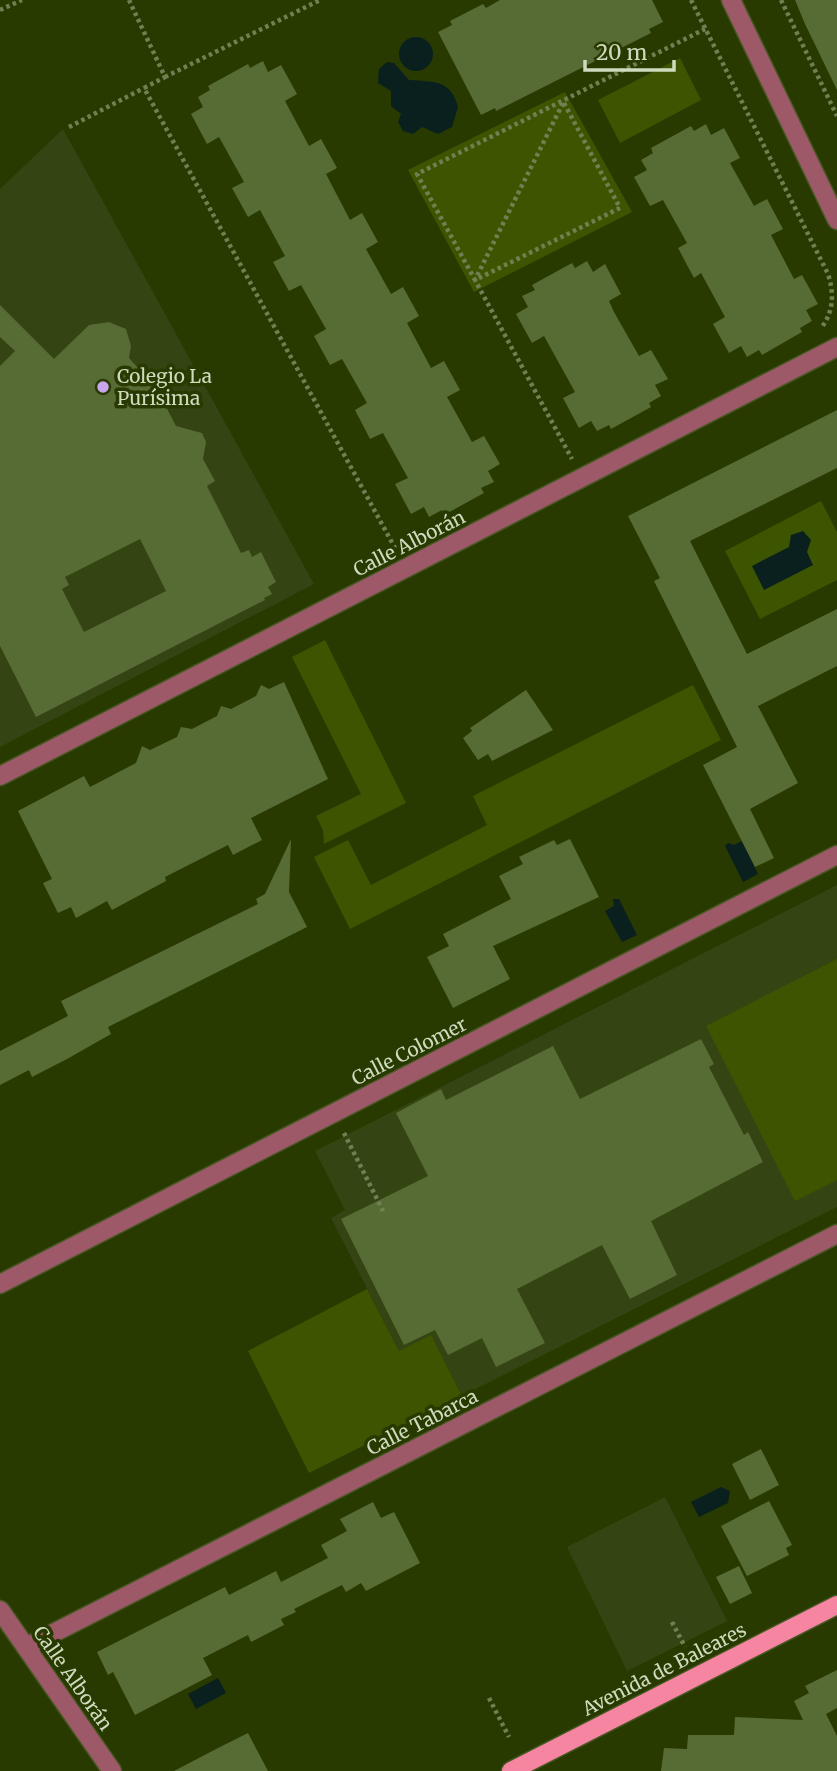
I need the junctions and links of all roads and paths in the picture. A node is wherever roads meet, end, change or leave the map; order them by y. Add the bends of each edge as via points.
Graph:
1 (22, 0) edge
2 (129, 0) edge
3 (320, 0) edge
4 (691, 0) edge
5 (731, 0) edge
6 (781, 0) edge
7 (0, 10) edge
8 (705, 29) junction
9 (164, 78) junction
10 (144, 88) junction
11 (563, 103) junction
12 (837, 116) edge
13 (69, 127) dead end
14 (837, 220) edge
15 (475, 279) junction
16 (818, 331) dead end
17 (837, 346) edge
18 (584, 454) dead end
19 (572, 460) junction
20 (560, 466) dead end
21 (408, 544) dead end
22 (0, 776) edge
23 (837, 855) edge
24 (344, 1133) dead end
25 (384, 1213) dead end
26 (837, 1234) edge
27 (0, 1284) edge
28 (837, 1605) edge
29 (0, 1609) edge
30 (672, 1622) dead end
31 (26, 1647) junction
32 (685, 1647) dead end
33 (489, 1698) dead end
34 (509, 1737) dead end
35 (112, 1771) edge
36 (510, 1771) edge

1 - 7 path
2 - 9 path
3 - 9 path
4 - 8 path
5 - 14 street
6 - 12 path
8 - 11 path
8 - 16 path via 828,274 829,315
9 - 10 path
10 - 13 path
10 - 21 path via 396,550
11 - 15 path
11 - 15 path via 620,208
11 - 15 path via 417,174
15 - 19 path
17 - 22 street, Calle Alborán
18 - 19 path
19 - 20 path
23 - 27 street, Calle Colomer
24 - 25 path
26 - 31 street, Calle Tabarca
28 - 36 main road, Avenida de Baleares
29 - 31 street, Calle Alborán
30 - 32 path
31 - 35 street, Calle Alborán
33 - 34 path

